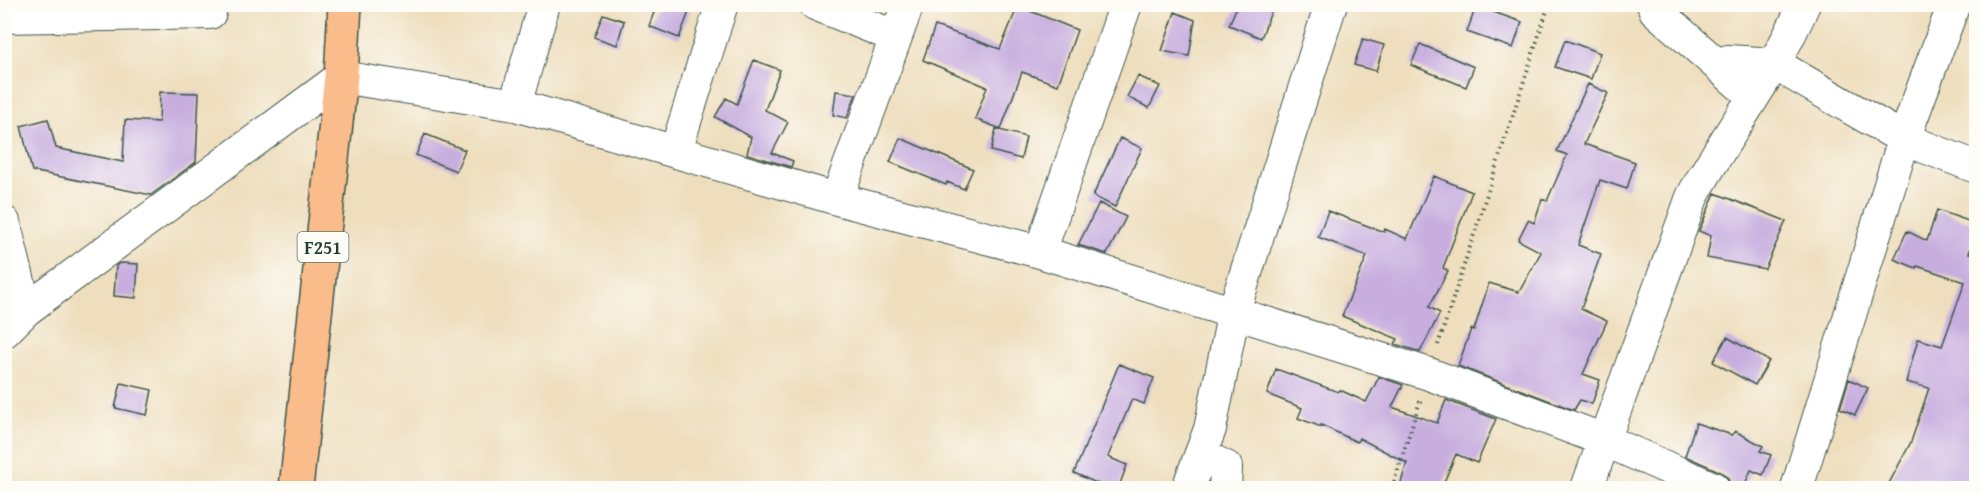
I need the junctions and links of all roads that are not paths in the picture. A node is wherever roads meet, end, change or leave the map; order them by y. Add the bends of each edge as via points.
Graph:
1 (211, 4) edge
2 (345, 4) edge
3 (544, 4) edge
4 (722, 4) edge
5 (815, 4) edge
6 (908, 4) edge
7 (1126, 4) edge
8 (1331, 4) edge
9 (1653, 4) edge
10 (1804, 4) edge
11 (1954, 5) edge
12 (1977, 12) edge
13 (4, 17) edge
14 (896, 37) junction
15 (1728, 61) dead end
16 (1775, 64) junction
17 (341, 77) junction
18 (1754, 98) junction
19 (515, 105) junction
20 (1904, 139) junction
21 (676, 150) junction
22 (1977, 166) edge
23 (837, 200) junction
24 (4, 222) edge
25 (1040, 252) junction
26 (1234, 311) junction
27 (15, 321) edge
28 (1604, 440) junction
29 (1201, 455) junction
30 (296, 489) edge
31 (1188, 489) edge
32 (1225, 489) edge
33 (1587, 489) edge
34 (1713, 489) edge
35 (1797, 489) edge

1 - 13 street via 210,13
2 - 17 main road, F251
3 - 19 street
4 - 21 street
5 - 14 street
6 - 14 street
7 - 25 street
8 - 26 street
9 - 18 street via 1655,10
10 - 16 street
11 - 12 street
11 - 20 street
14 - 23 street
15 - 16 street
16 - 18 street
16 - 20 street
17 - 19 street
17 - 27 street
17 - 30 main road, F251
18 - 28 street via 1692,197
19 - 21 street
20 - 22 street
20 - 35 street
21 - 23 street
23 - 25 street
24 - 27 street
25 - 26 street
26 - 28 street via 1429,374
26 - 29 street
28 - 33 street
28 - 34 street
29 - 31 street
29 - 32 street via 1226,466

